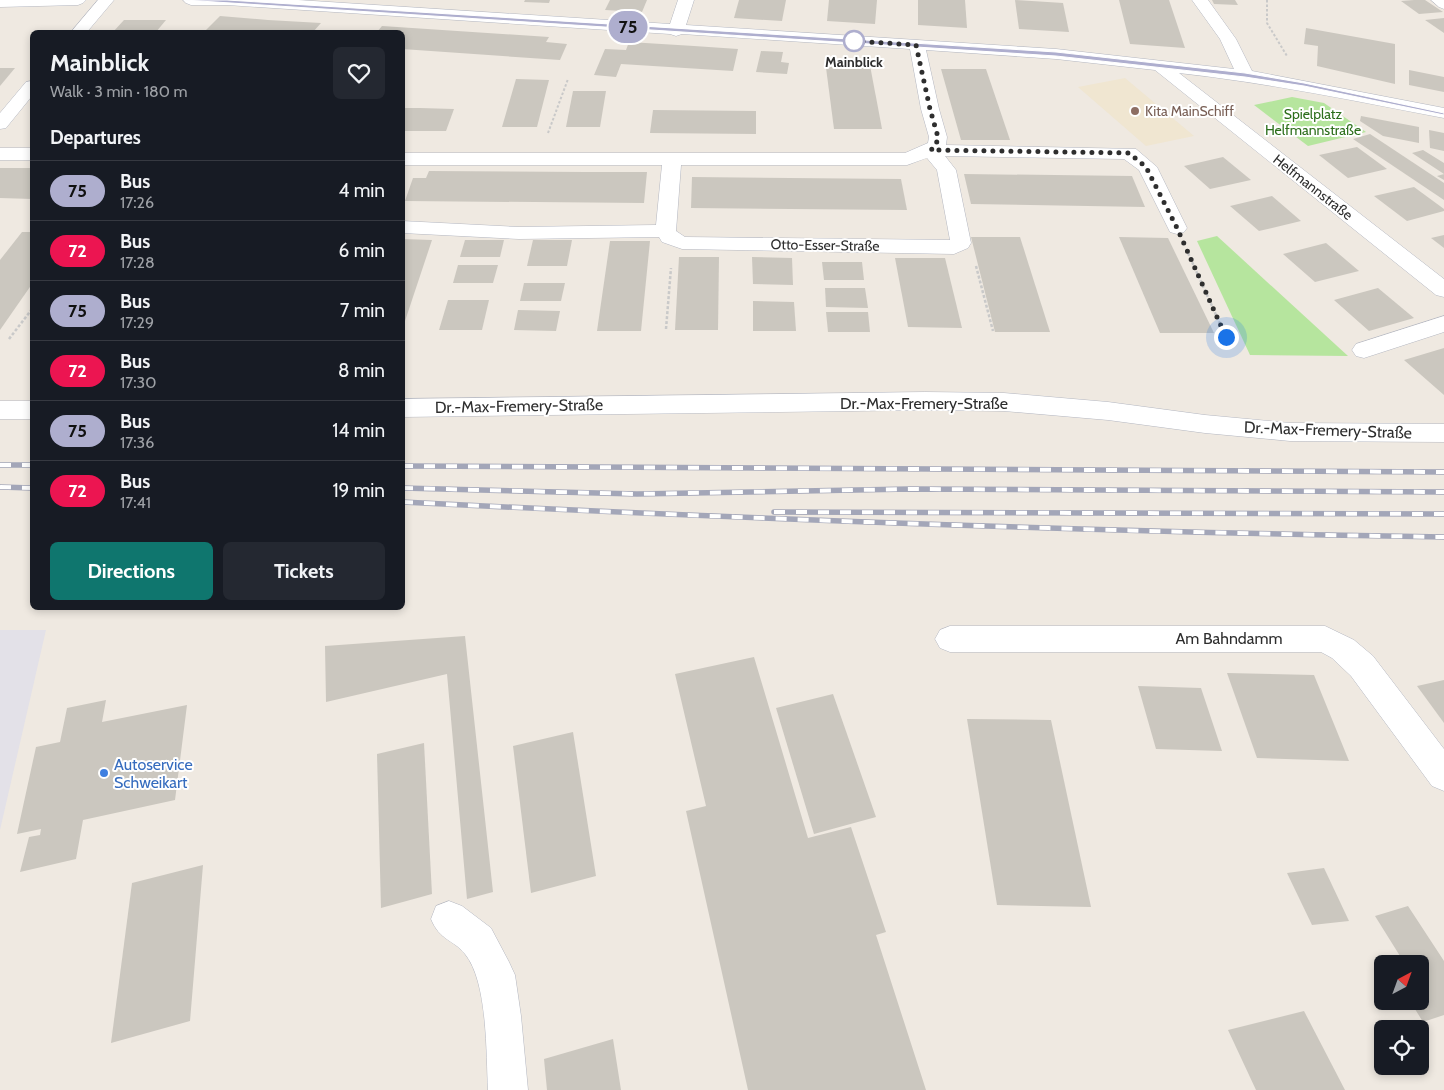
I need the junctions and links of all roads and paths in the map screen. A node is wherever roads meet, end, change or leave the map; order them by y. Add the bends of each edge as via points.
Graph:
1 (78, 0) edge
2 (106, 0) edge
3 (191, 0) edge
4 (686, 0) edge
5 (1200, 0) edge
6 (1267, 0) edge
7 (1439, 0) edge
8 (0, 2) edge
9 (1444, 4) edge
10 (80, 30) edge
11 (676, 30) junction
12 (916, 45) junction
13 (1158, 65) junction
14 (1245, 75) junction
15 (568, 79) dead end
16 (1304, 84) junction
17 (30, 88) edge
18 (1444, 113) edge
19 (0, 124) edge
20 (931, 150) junction
21 (0, 154) edge
22 (30, 154) edge
23 (672, 158) junction
24 (405, 159) edge
25 (538, 159) junction
26 (405, 227) edge
27 (1177, 228) joint
28 (674, 237) junction
29 (961, 243) junction
30 (1444, 290) edge
31 (30, 312) edge
32 (1444, 324) edge
33 (666, 329) dead end
34 (993, 331) dead end
35 (1226, 337) dead end
36 (9, 339) dead end
37 (1364, 350) dead end
38 (405, 408) edge
39 (0, 410) edge
40 (30, 410) edge
41 (1444, 433) edge
42 (950, 638) dead end
43 (1444, 776) edge
44 (449, 919) dead end
45 (508, 1090) edge

1 - 8 street
2 - 10 street
3 - 11 street
4 - 11 street
5 - 14 street via 1228,39
6 - 16 path via 1267,23
7 - 9 street
11 - 12 street
12 - 13 street via 1056,54
12 - 20 street via 938,137
13 - 14 street
13 - 30 street, Helfmannstraße
14 - 16 street
15 - 25 path
16 - 18 street
17 - 19 street
20 - 23 street via 907,159
20 - 27 street via 1129,153 1146,167
20 - 29 street via 946,170
21 - 22 street
23 - 25 street
23 - 28 street
24 - 25 street
26 - 28 street, Otto-Esser-Straße
27 - 35 path
28 - 29 street, Otto-Esser-Straße via 954,247
28 - 33 path
29 - 34 path via 971,249
31 - 36 path
32 - 37 street
38 - 41 street, Dr.-Max-Fremery-Straße via 995,402 1290,432
39 - 40 street
42 - 43 street, Am Bahndamm via 1324,639 1343,649 1362,666
44 - 45 street via 478,941 496,975

